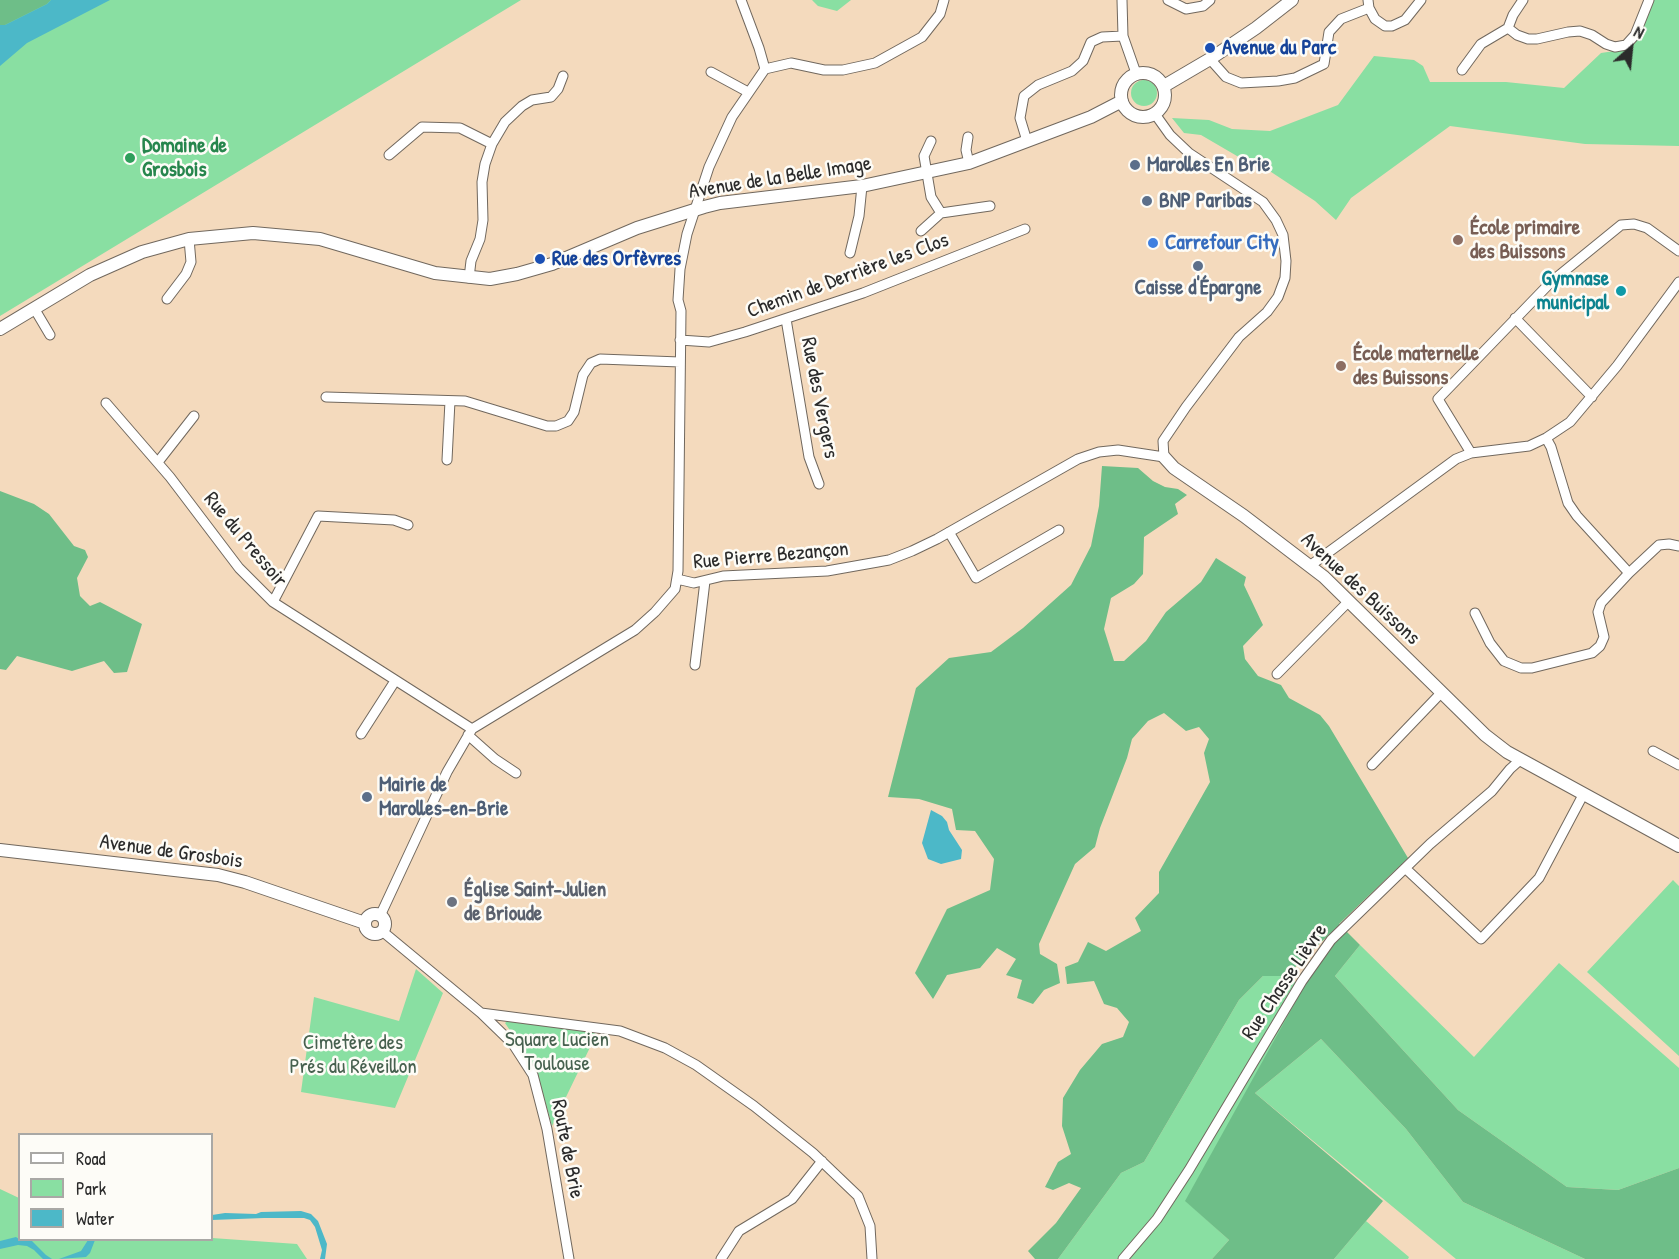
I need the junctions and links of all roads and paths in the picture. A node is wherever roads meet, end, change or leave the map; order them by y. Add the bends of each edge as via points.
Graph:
1 (741, 0) edge
2 (944, 0) edge
3 (1122, 0) edge
4 (1168, 0) edge
5 (1210, 0) edge
6 (1292, 0) edge
7 (1422, 0) edge
8 (1523, 0) edge
9 (1649, 0) edge
10 (1368, 4) edge
11 (1508, 28) junction
12 (1123, 36) junction
13 (1210, 59) junction
14 (765, 69) junction
15 (1462, 70) dead end
16 (711, 72) dead end
17 (1136, 73) junction
18 (563, 76) dead end
19 (1164, 86) junction
20 (748, 92) junction
21 (1122, 101) junction
22 (1155, 114) junction
23 (968, 137) dead end
24 (931, 141) dead end
25 (1027, 141) junction
26 (492, 144) junction
27 (389, 155) dead end
28 (969, 164) junction
29 (927, 172) junction
30 (862, 186) junction
31 (990, 206) dead end
32 (695, 210) junction
33 (940, 213) junction
34 (1025, 229) dead end
35 (921, 231) dead end
36 (189, 239) junction
37 (1679, 251) edge
38 (850, 253) dead end
39 (469, 278) junction
40 (1679, 282) edge
41 (167, 299) dead end
42 (34, 308) junction
43 (1515, 318) junction
44 (786, 319) junction
45 (0, 329) edge
46 (50, 335) dead end
47 (680, 340) junction
48 (680, 362) junction
49 (1592, 397) junction
50 (326, 398) dead end
51 (450, 401) junction
52 (106, 403) dead end
53 (195, 416) dead end
54 (1546, 438) junction
55 (1471, 453) junction
56 (1164, 457) junction
57 (447, 460) dead end
58 (158, 462) junction
59 (819, 484) dead end
60 (408, 525) dead end
61 (1059, 530) dead end
62 (949, 532) junction
63 (1679, 546) edge
64 (1311, 565) junction
65 (1629, 573) junction
66 (677, 579) junction
67 (705, 581) junction
68 (1349, 601) junction
69 (273, 602) junction
70 (1475, 613) dead end
71 (695, 665) dead end
72 (1277, 674) dead end
73 (395, 681) junction
74 (1442, 693) junction
75 (470, 732) junction
76 (361, 734) dead end
77 (1653, 752) dead end
78 (1519, 761) junction
79 (1372, 765) dead end
80 (1679, 765) edge
81 (516, 773) dead end
82 (1583, 795) junction
83 (1679, 846) edge
84 (0, 850) edge
85 (1405, 868) junction
86 (380, 916) junction
87 (366, 923) junction
88 (382, 931) junction
89 (481, 1013) junction
90 (822, 1161) junction
91 (569, 1259) edge
92 (721, 1259) edge
93 (872, 1259) edge
94 (1124, 1259) edge

1 - 14 street
2 - 14 street via 940,14 922,37 875,63 843,70 791,63
3 - 12 street
4 - 5 street via 1186,9 1203,6
6 - 13 street
7 - 10 street via 1405,20 1392,26 1375,19
8 - 11 street
9 - 11 street via 1635,35 1626,45 1615,47 1580,32 1528,39
10 - 13 street via 1341,19 1329,32 1324,64 1295,78 1241,83 1226,77
11 - 15 street via 1482,44
12 - 17 street
12 - 25 street via 1091,42 1083,61 1072,71 1038,85 1024,96 1020,118
13 - 19 street
14 - 20 street
16 - 20 street
17 - 19 street via 1153,75
17 - 21 street via 1123,86
18 - 26 street via 551,97 532,100 505,122
19 - 22 street via 1165,98
20 - 32 street via 723,135
21 - 22 street via 1131,113
21 - 25 street, Avenue de la Belle Image
22 - 56 street via 1189,153 1263,202 1283,235 1286,261 1278,297 1239,337 1186,407 1163,441
23 - 28 street
24 - 29 street via 924,156
25 - 28 street, Avenue de la Belle Image
26 - 27 street via 460,128 423,127
26 - 39 street via 482,182 480,239
28 - 29 street, Avenue de la Belle Image
29 - 30 street, Avenue de la Belle Image
29 - 33 street via 931,197
30 - 32 street, Avenue de la Belle Image via 720,203
30 - 38 street
31 - 33 street
32 - 39 street, Avenue de la Belle Image via 637,228 552,264 490,279
32 - 47 street via 680,269
33 - 35 street
34 - 44 street, Chemin de Derrière les Clos
36 - 39 street, Avenue de la Belle Image via 254,233 320,239 435,273
36 - 41 street via 191,262
36 - 42 street, Avenue de la Belle Image via 122,260
37 - 43 street via 1647,228 1621,225 1551,282
40 - 49 street
42 - 45 street, Avenue de la Belle Image
42 - 46 street
43 - 49 street
43 - 55 street via 1438,399
44 - 47 street, Chemin de Derrière les Clos via 709,342
44 - 59 street, Rue des Vergers via 809,457
47 - 48 street
48 - 51 street via 600,359 591,363 583,375 574,412 568,421 556,426 474,403
48 - 66 street
49 - 54 street via 1570,422
50 - 51 street
51 - 57 street
52 - 58 street, Rue du Pressoir
53 - 58 street
54 - 55 street via 1529,446
54 - 65 street via 1568,503
55 - 64 street via 1456,459
56 - 62 street, Rue Pierre Bezançon via 1118,450 1078,459
56 - 64 street, Avenue des Buissons
58 - 69 street, Rue du Pressoir via 239,568
60 - 69 street via 394,519 318,516
61 - 62 street via 976,578
62 - 67 street, Rue Pierre Bezançon via 889,560 826,571 723,576
63 - 65 street via 1659,545
64 - 68 street, Avenue des Buissons
65 - 70 street via 1601,603 1598,612 1604,637 1592,653 1521,668 1504,661
66 - 67 street, Rue Pierre Bezançon via 687,583
66 - 75 street, Rue Pierre Bezançon via 675,589 635,630
67 - 71 street
68 - 72 street
68 - 74 street, Avenue des Buissons
69 - 73 street, Rue du Pressoir
73 - 75 street, Rue du Pressoir
73 - 76 street
74 - 78 street, Avenue des Buissons via 1485,735
74 - 79 street
75 - 81 street, Rue du Pressoir via 495,759
75 - 86 street, Rue Pierre Bezançon via 447,772
77 - 80 street
78 - 82 street, Avenue des Buissons
78 - 85 street, Rue Chasse Lièvre via 1492,791
82 - 83 street, Avenue des Buissons
82 - 85 street via 1539,878 1481,939
84 - 87 street, Avenue de Grosbois via 218,875
85 - 94 street, Rue Chasse Lièvre via 1331,940 1302,981 1183,1180
86 - 87 street via 371,916
86 - 88 street via 385,923
87 - 88 street via 369,932
88 - 89 street, Route de Brie
89 - 90 street via 620,1031 665,1048 754,1106
89 - 91 street, Route de Brie via 513,1044 533,1075 547,1129
90 - 92 street via 792,1199 739,1231
90 - 93 street via 858,1196 870,1227

